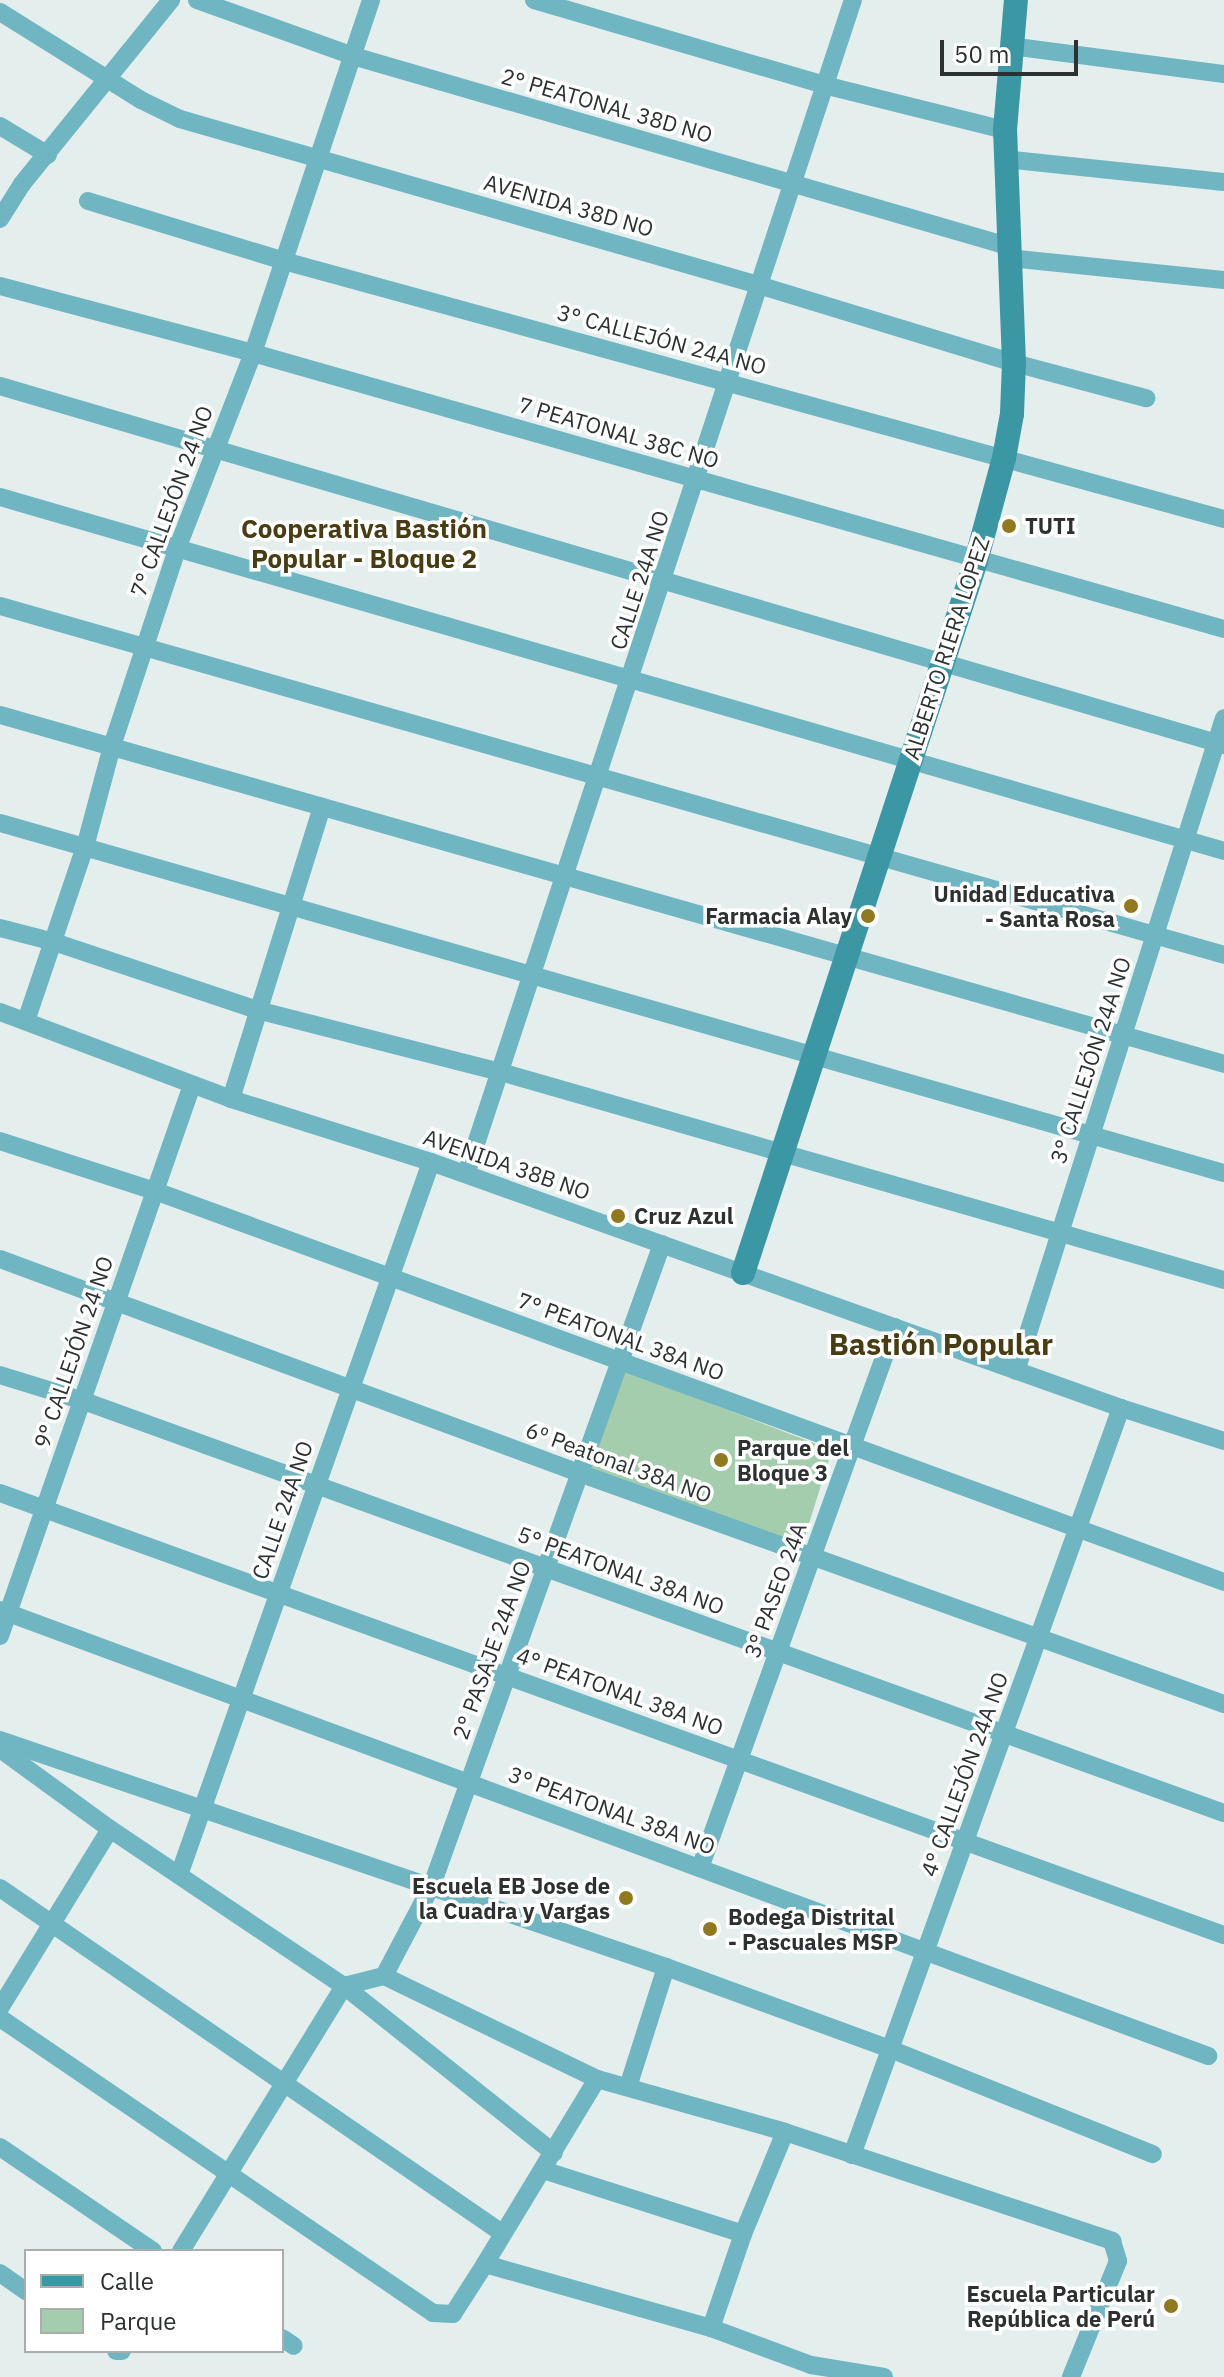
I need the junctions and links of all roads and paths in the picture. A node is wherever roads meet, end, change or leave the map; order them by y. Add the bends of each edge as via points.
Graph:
1 (171, 0) edge
2 (197, 0) edge
3 (371, 0) edge
4 (534, 0) edge
5 (853, 0) edge
6 (1016, 0) edge
7 (0, 12) edge
8 (1010, 46) junction
9 (353, 56) junction
10 (1224, 74) edge
11 (108, 78) junction
12 (828, 86) junction
13 (0, 126) edge
14 (1005, 130) junction
15 (48, 155) junction
16 (317, 158) junction
17 (1004, 159) junction
18 (1224, 182) edge
19 (795, 184) junction
20 (88, 201) dead end
21 (0, 219) edge
22 (1008, 252) junction
23 (284, 261) junction
24 (1224, 280) edge
25 (0, 286) edge
26 (762, 286) junction
27 (253, 353) junction
28 (1014, 363) junction
29 (730, 382) junction
30 (0, 386) edge
31 (1146, 398) dead end
32 (213, 451) junction
33 (1004, 458) junction
34 (698, 479) junction
35 (0, 497) edge
36 (1224, 519) edge
37 (177, 549) junction
38 (976, 561) junction
39 (664, 580) junction
40 (0, 606) edge
41 (1224, 629) edge
42 (145, 648) junction
43 (942, 662) junction
44 (631, 680) junction
45 (0, 715) edge
46 (1224, 718) edge
47 (1220, 744) edge
48 (112, 746) junction
49 (910, 760) junction
50 (600, 775) junction
51 (322, 807) junction
52 (0, 823) edge
53 (1185, 840) junction
54 (85, 847) junction
55 (1224, 851) edge
56 (879, 855) junction
57 (566, 877) junction
58 (291, 907) junction
59 (0, 928) edge
60 (1155, 934) junction
61 (54, 942) junction
62 (1224, 955) edge
63 (846, 957) junction
64 (533, 977) junction
65 (257, 1010) junction
66 (0, 1012) edge
67 (26, 1021) junction
68 (1123, 1035) junction
69 (813, 1057) junction
70 (1224, 1064) edge
71 (501, 1072) junction
72 (192, 1085) junction
73 (231, 1099) junction
74 (1090, 1137) junction
75 (0, 1141) edge
76 (782, 1153) junction
77 (431, 1162) junction
78 (1224, 1173) edge
79 (466, 1174) junction
80 (155, 1191) junction
81 (1060, 1233) junction
82 (662, 1244) junction
83 (0, 1259) edge
84 (743, 1273) junction
85 (390, 1277) junction
86 (1224, 1280) edge
87 (116, 1302) junction
88 (895, 1327) junction
89 (620, 1361) junction
90 (1016, 1371) junction
91 (0, 1375) edge
92 (351, 1389) junction
93 (81, 1400) junction
94 (1121, 1408) junction
95 (1224, 1441) edge
96 (852, 1446) junction
97 (579, 1473) junction
98 (316, 1486) junction
99 (0, 1493) edge
100 (44, 1508) junction
101 (1078, 1528) junction
102 (813, 1557) junction
103 (546, 1568) junction
104 (1224, 1582) edge
105 (279, 1593) junction
106 (4, 1611) edge
107 (0, 1636) edge
108 (1038, 1637) junction
109 (778, 1652) junction
110 (507, 1676) junction
111 (241, 1699) junction
112 (1224, 1704) edge
113 (1004, 1734) junction
114 (0, 1740) edge
115 (0, 1749) edge
116 (739, 1760) junction
117 (468, 1783) junction
118 (203, 1808) junction
119 (1224, 1813) edge
120 (110, 1829) junction
121 (965, 1841) junction
122 (700, 1868) junction
123 (179, 1875) junction
124 (432, 1885) junction
125 (0, 1888) edge
126 (53, 1923) junction
127 (1224, 1935) edge
128 (925, 1952) junction
129 (666, 1967) junction
130 (384, 1976) junction
131 (344, 1986) junction
132 (0, 2008) edge
133 (0, 2018) edge
134 (890, 2049) junction
135 (1208, 2056) dead end
136 (597, 2079) junction
137 (282, 2084) junction
138 (628, 2087) junction
139 (785, 2132) junction
140 (0, 2147) edge
141 (554, 2153) junction
142 (1153, 2154) dead end
143 (852, 2155) junction
144 (543, 2170) junction
145 (226, 2174) junction
146 (502, 2233) junction
147 (743, 2234) junction
148 (150, 2249) edge
149 (182, 2249) edge
150 (485, 2264) junction
151 (0, 2273) edge
152 (24, 2290) edge
153 (711, 2328) junction
154 (810, 2371) edge
155 (884, 2377) edge
156 (1071, 2377) edge

1 - 11 street
2 - 9 street, 2° PEATONAL 38D NO
3 - 9 street, 7° CALLEJÓN 24 NO
4 - 12 street
5 - 12 street, CALLE 24A NO
6 - 8 main road, ALBERTO RIERA LOPEZ
7 - 11 street, AVENIDA 38D NO
8 - 10 street
8 - 14 main road, ALBERTO RIERA LOPEZ
9 - 16 street, 7° CALLEJÓN 24 NO
9 - 19 street, 2° PEATONAL 38D NO
11 - 15 street
11 - 16 street, AVENIDA 38D NO via 180,119
12 - 14 street
12 - 19 street, CALLE 24A NO
13 - 15 street
14 - 17 main road, ALBERTO RIERA LOPEZ
15 - 21 street
16 - 23 street, 7° CALLEJÓN 24 NO
16 - 26 street, AVENIDA 38D NO
17 - 18 street
17 - 22 main road, ALBERTO RIERA LOPEZ
19 - 22 street, 2° PEATONAL 38D NO
19 - 26 street, CALLE 24A NO
20 - 23 street, 3° CALLEJÓN 24A NO
22 - 24 street, 2° PEATONAL 38D NO
22 - 28 main road, ALBERTO RIERA LOPEZ
23 - 27 street, 7° CALLEJÓN 24 NO
23 - 29 street, 3° CALLEJÓN 24A NO
25 - 27 street, 7 PEATONAL 38C NO
26 - 28 street, AVENIDA 38D NO
26 - 29 street, CALLE 24A NO
27 - 32 street, 7° CALLEJÓN 24 NO
27 - 34 street, 7 PEATONAL 38C NO
28 - 31 street, AVENIDA 38D NO
28 - 33 main road, ALBERTO RIERA LOPEZ
29 - 33 street, 3° CALLEJÓN 24A NO
29 - 34 street, CALLE 24A NO
30 - 32 street
32 - 37 street, 7° CALLEJÓN 24 NO
32 - 39 street
33 - 36 street, 3° CALLEJÓN 24A NO
33 - 38 main road, ALBERTO RIERA LOPEZ
34 - 38 street, 7 PEATONAL 38C NO
34 - 39 street, CALLE 24A NO
35 - 37 street
37 - 42 street, 7° CALLEJÓN 24 NO
37 - 44 street
38 - 41 street, 7 PEATONAL 38C NO
38 - 43 main road, ALBERTO RIERA LOPEZ
39 - 43 street
39 - 44 street, CALLE 24A NO
40 - 42 street
42 - 48 street, 7° CALLEJÓN 24 NO
42 - 50 street
43 - 47 street
43 - 49 main road, ALBERTO RIERA LOPEZ
44 - 49 street
44 - 50 street, CALLE 24A NO
45 - 48 street
46 - 47 street, 3° CALLEJÓN 24A NO
47 - 53 street, 3° CALLEJÓN 24A NO
48 - 51 street
48 - 54 street, 7° CALLEJÓN 24 NO
49 - 53 street
49 - 56 main road, ALBERTO RIERA LOPEZ
50 - 56 street
50 - 57 street, CALLE 24A NO
51 - 57 street
51 - 58 street
52 - 54 street
53 - 55 street
53 - 60 street, 3° CALLEJÓN 24A NO
54 - 58 street
54 - 61 street, 7° CALLEJÓN 24 NO
56 - 60 street
56 - 63 main road, ALBERTO RIERA LOPEZ
57 - 63 street
57 - 64 street, CALLE 24A NO
58 - 64 street
58 - 65 street
59 - 61 street
60 - 62 street
60 - 68 street, 3° CALLEJÓN 24A NO
61 - 65 street
61 - 67 street, 7° CALLEJÓN 24 NO
63 - 68 street
63 - 69 main road, ALBERTO RIERA LOPEZ
64 - 69 street
64 - 71 street, CALLE 24A NO
65 - 71 street
65 - 73 street
66 - 67 street, AVENIDA 38B NO
67 - 72 street, AVENIDA 38B NO
68 - 70 street
68 - 74 street, 3° CALLEJÓN 24A NO
69 - 74 street
69 - 76 main road, ALBERTO RIERA LOPEZ
71 - 76 street
71 - 79 street, CALLE 24A NO
72 - 73 street, AVENIDA 38B NO
72 - 80 street, 9° CALLEJÓN 24 NO
73 - 77 street, AVENIDA 38B NO
74 - 78 street
74 - 81 street, 3° CALLEJÓN 24A NO
75 - 80 street, 7° PEATONAL 38A NO
76 - 81 street
76 - 84 main road, ALBERTO RIERA LOPEZ
77 - 79 street, AVENIDA 38B NO
77 - 85 street, CALLE 24A NO
79 - 82 street, AVENIDA 38B NO
80 - 85 street, 7° PEATONAL 38A NO
80 - 87 street, 9° CALLEJÓN 24 NO
81 - 86 street
81 - 90 street, 3° CALLEJÓN 24A NO
82 - 84 street, AVENIDA 38B NO
82 - 89 street, 2° PASAJE 24A NO
83 - 87 street, 6º Peatonal 38A NO
84 - 88 street, AVENIDA 38B NO
85 - 89 street, 7° PEATONAL 38A NO
85 - 92 street, CALLE 24A NO
87 - 92 street, 6º Peatonal 38A NO
87 - 93 street, 9° CALLEJÓN 24 NO
88 - 90 street, AVENIDA 38B NO
88 - 96 street, 3° PASEO 24A
89 - 96 street, 7° PEATONAL 38A NO
89 - 97 street, 2° PASAJE 24A NO
90 - 94 street, AVENIDA 38B NO
91 - 93 street, 5° PEATONAL 38A NO
92 - 97 street, 6º Peatonal 38A NO
92 - 98 street, CALLE 24A NO
93 - 98 street, 5° PEATONAL 38A NO
93 - 100 street, 9° CALLEJÓN 24 NO
94 - 95 street, AVENIDA 38B NO
94 - 101 street, 4° CALLEJÓN 24A NO
96 - 101 street, 7° PEATONAL 38A NO
96 - 102 street, 3° PASEO 24A
97 - 102 street, 6º Peatonal 38A NO
97 - 103 street, 2° PASAJE 24A NO
98 - 103 street, 5° PEATONAL 38A NO
98 - 105 street, CALLE 24A NO
99 - 100 street, 4° PEATONAL 38A NO
100 - 105 street, 4° PEATONAL 38A NO
100 - 106 street, 9° CALLEJÓN 24 NO
101 - 104 street, 7° PEATONAL 38A NO
101 - 108 street, 4° CALLEJÓN 24A NO
102 - 108 street, 6º Peatonal 38A NO
102 - 109 street, 3° PASEO 24A
103 - 109 street, 5° PEATONAL 38A NO
103 - 110 street, 2° PASAJE 24A NO
105 - 110 street, 4° PEATONAL 38A NO
105 - 111 street, CALLE 24A NO
106 - 107 street, 9° CALLEJÓN 24 NO
106 - 111 street, 3° PEATONAL 38A NO
108 - 112 street, 6º Peatonal 38A NO
108 - 113 street, 4° CALLEJÓN 24A NO
109 - 113 street, 5° PEATONAL 38A NO
109 - 116 street, 3° PASEO 24A
110 - 116 street, 4° PEATONAL 38A NO
110 - 117 street, 2° PASAJE 24A NO
111 - 117 street, 3° PEATONAL 38A NO
111 - 118 street, CALLE 24A NO
113 - 119 street, 5° PEATONAL 38A NO
113 - 121 street, 4° CALLEJÓN 24A NO
114 - 118 street
115 - 120 street
116 - 121 street, 4° PEATONAL 38A NO
116 - 122 street, 3° PASEO 24A
117 - 122 street, 3° PEATONAL 38A NO
117 - 124 street, 2° PASAJE 24A NO
118 - 123 street, CALLE 24A NO
118 - 124 street
120 - 123 street
120 - 126 street
121 - 127 street, 4° PEATONAL 38A NO
121 - 128 street, 4° CALLEJÓN 24A NO
122 - 128 street, 3° PEATONAL 38A NO
123 - 131 street
124 - 129 street
124 - 130 street, 2° PASAJE 24A NO
125 - 126 street
126 - 132 street
126 - 137 street
128 - 134 street, 4° CALLEJÓN 24A NO
128 - 135 street, 3° PEATONAL 38A NO
129 - 134 street
129 - 138 street
130 - 131 street
130 - 136 street
131 - 137 street
131 - 141 street
133 - 145 street
134 - 142 street
134 - 143 street, 4° CALLEJÓN 24A NO
136 - 138 street
136 - 141 street
137 - 145 street
137 - 146 street
138 - 139 street
139 - 143 street
139 - 147 street
140 - 148 street
141 - 144 street
143 - 156 street via 1112,2241 1118,2261
144 - 146 street
144 - 147 street
145 - 149 street
145 - 150 street via 433,2313 453,2314
146 - 150 street
147 - 153 street
150 - 153 street
151 - 152 street
153 - 154 street
154 - 155 street

